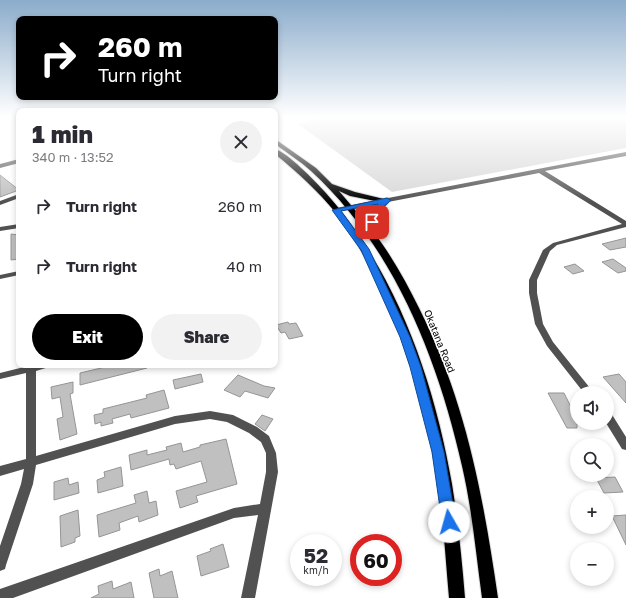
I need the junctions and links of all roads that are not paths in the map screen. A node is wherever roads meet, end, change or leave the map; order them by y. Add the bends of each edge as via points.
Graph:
1 (284, 146) edge
2 (278, 154) edge
3 (626, 154) edge
4 (16, 162) edge
5 (0, 166) edge
6 (540, 171) junction
7 (331, 186) junction
8 (16, 197) edge
9 (385, 201) junction
10 (0, 203) edge
11 (351, 207) junction
12 (336, 210) junction
13 (626, 225) edge
14 (16, 226) edge
15 (0, 229) edge
16 (370, 232) junction
17 (16, 274) edge
18 (0, 277) edge
19 (35, 368) edge
20 (31, 369) junction
21 (0, 376) edge
22 (583, 386) edge
23 (614, 427) edge
24 (626, 446) edge
25 (31, 462) junction
26 (0, 471) edge
27 (265, 509) junction
28 (0, 565) edge
29 (0, 596) edge
30 (248, 598) edge
31 (457, 598) edge
32 (490, 598) edge

1 - 7 main road, Okatana Road
2 - 12 main road via 317,188
3 - 6 street
4 - 5 street
6 - 9 street
6 - 13 street
7 - 9 main road
7 - 11 main road, Okatana Road
8 - 10 street
9 - 11 street
9 - 16 main road via 373,213
11 - 12 street
11 - 16 main road, Okatana Road
12 - 31 main road via 365,249 416,367 441,466
13 - 22 street via 554,244 547,250 533,280 533,293 543,333
14 - 15 street
16 - 32 main road, Okatana Road via 382,247 399,279 438,366 468,466
17 - 18 street
19 - 20 street
20 - 21 street
20 - 25 street
23 - 24 street
25 - 26 street
25 - 27 street via 175,420 210,415 229,418 265,439 271,453 272,472
25 - 28 street via 27,484
27 - 29 street via 234,513
27 - 30 street

